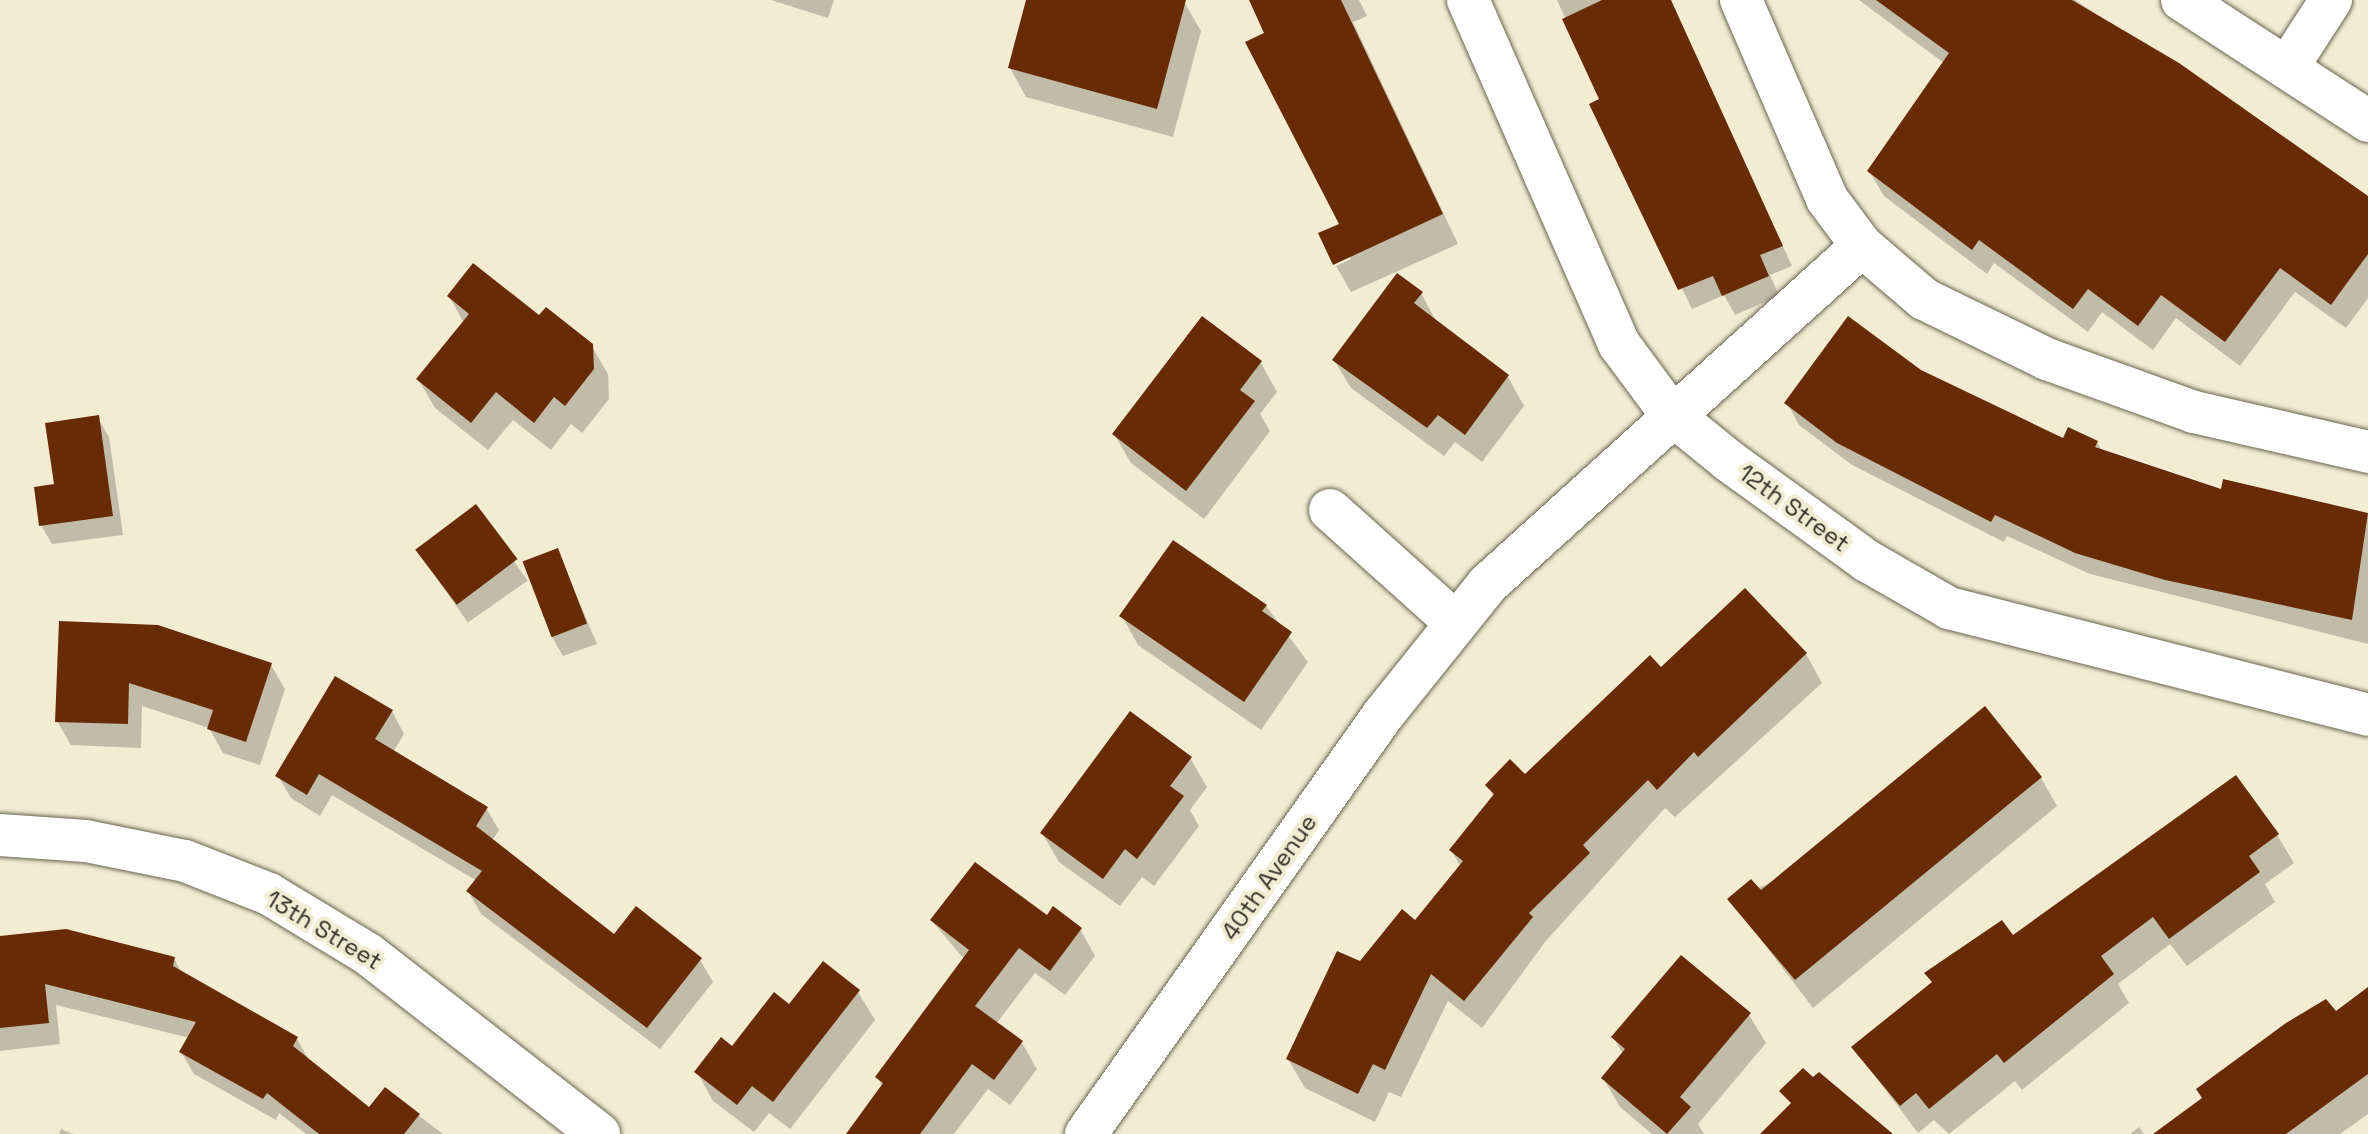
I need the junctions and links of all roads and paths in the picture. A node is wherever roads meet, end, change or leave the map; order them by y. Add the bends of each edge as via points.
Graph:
1 (1468, 0) edge
2 (1741, 0) edge
3 (2182, 0) edge
4 (2331, 0) edge
5 (2287, 68) junction
6 (2368, 121) edge
7 (1862, 246) junction
8 (1670, 413) junction
9 (2368, 452) edge
10 (1330, 510) dead end
11 (1455, 622) junction
12 (2368, 715) edge
13 (0, 835) edge
14 (599, 1134) edge
15 (1086, 1134) edge

1 - 8 street, 12th Street via 1593,291 1619,344
2 - 7 street via 1827,199
3 - 5 street
4 - 5 street
5 - 6 street
7 - 8 street, 40th Avenue
7 - 9 street via 1924,299 2047,359 2194,412
8 - 11 street, 40th Avenue
8 - 12 street, 12th Street via 1779,500 1949,608
10 - 11 street
11 - 15 street, 40th Avenue
13 - 14 street, 13th Street via 86,841 185,861 269,894 368,954

